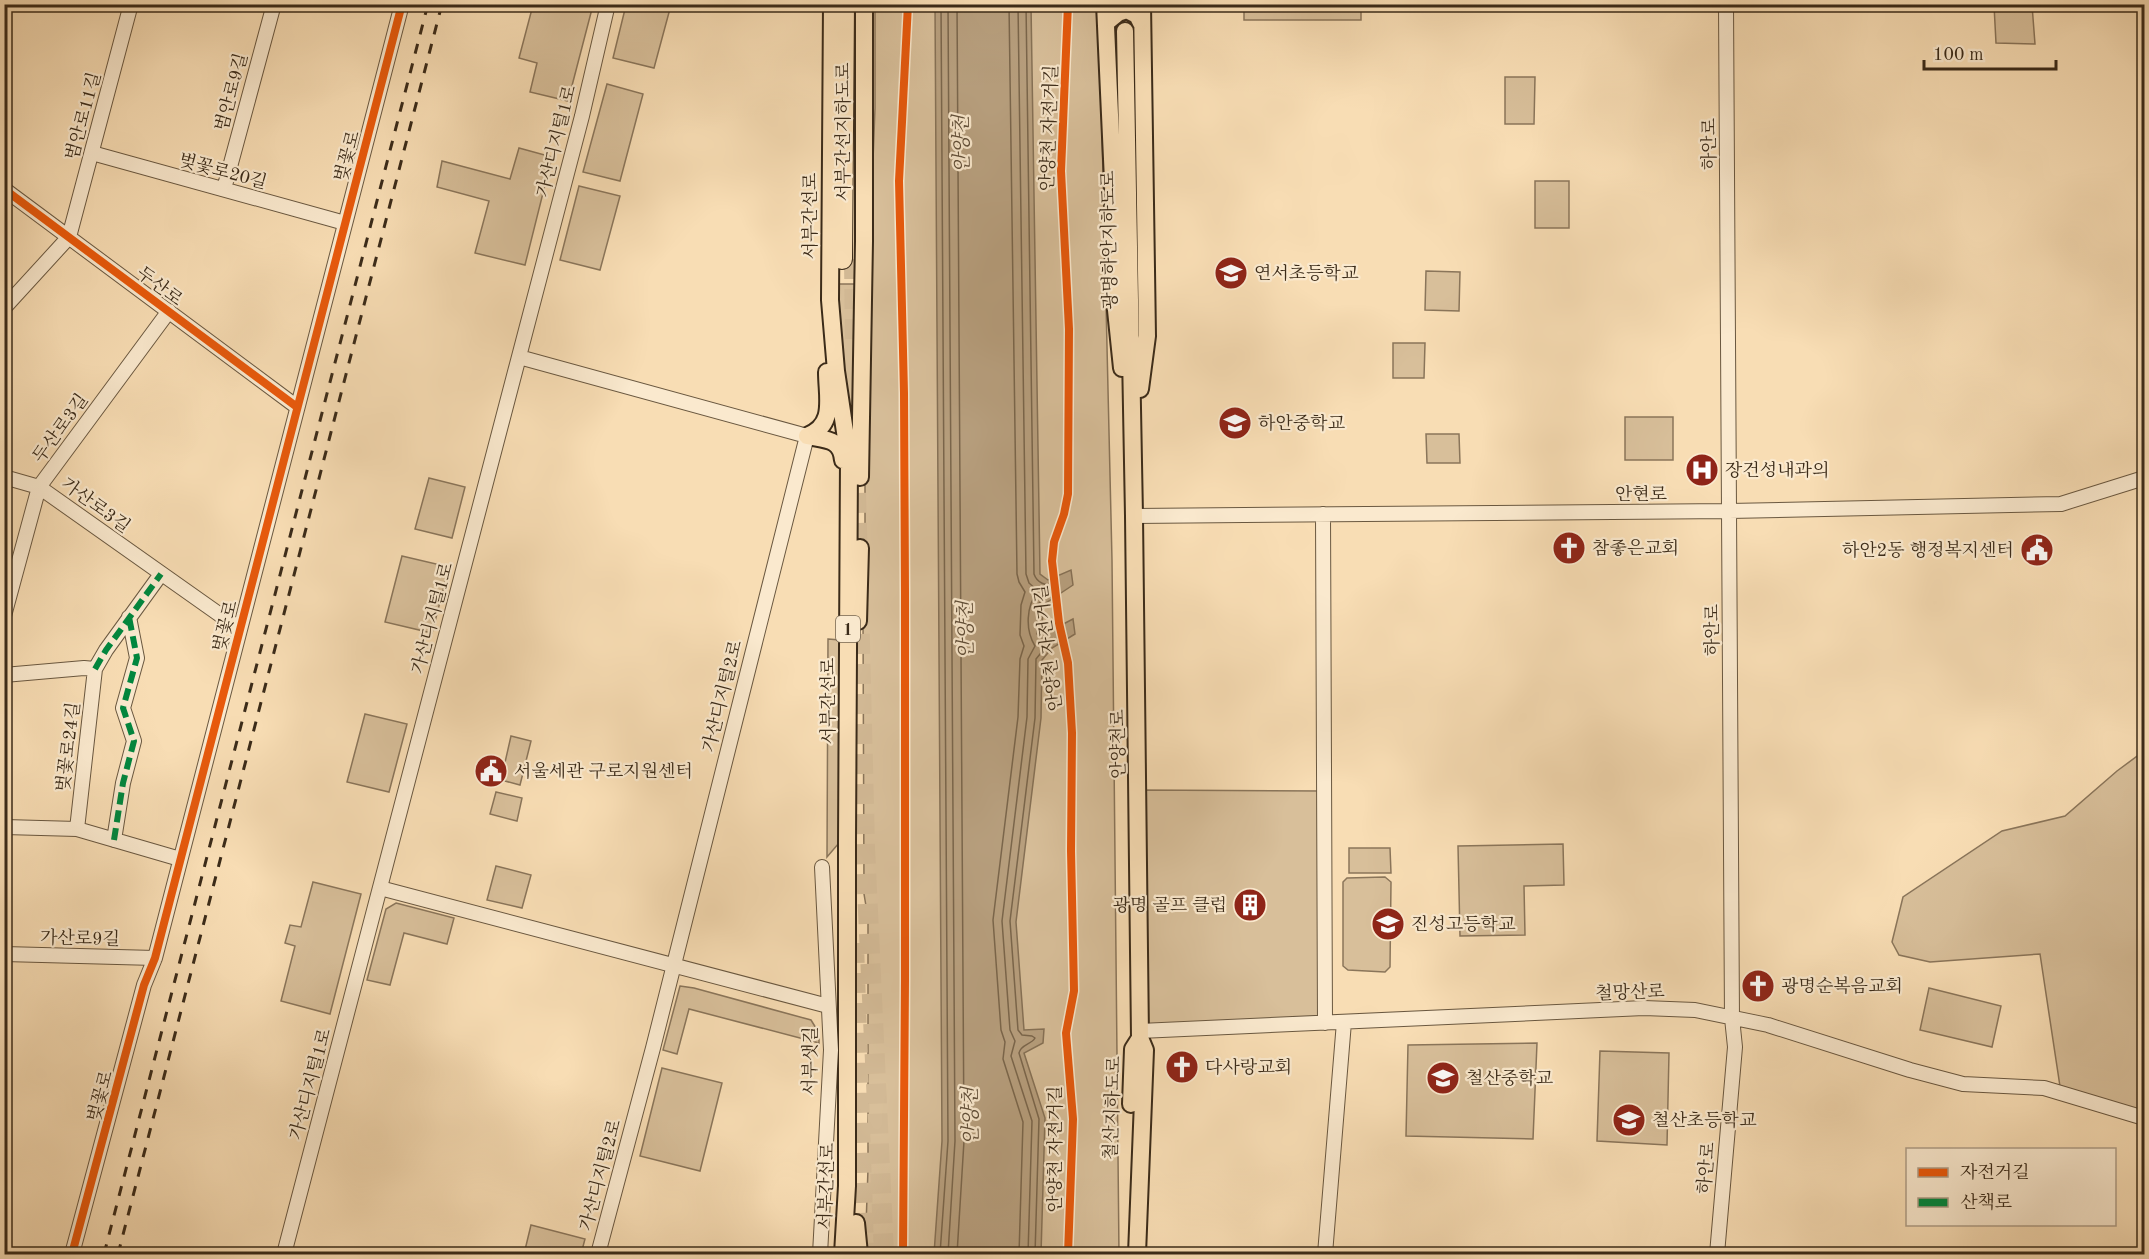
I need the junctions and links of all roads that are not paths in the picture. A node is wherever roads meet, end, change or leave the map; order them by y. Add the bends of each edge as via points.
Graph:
1 (131, 4) edge
2 (274, 4) edge
3 (402, 4) edge
4 (608, 4) edge
5 (832, 4) edge
6 (844, 4) edge
7 (854, 4) edge
8 (864, 4) edge
9 (873, 4) edge
10 (1105, 4) edge
11 (1111, 4) edge
12 (1137, 4) edge
13 (1142, 4) edge
14 (1726, 4) edge
15 (1107, 22) junction
16 (1142, 23) junction
17 (1125, 31) dead end
18 (92, 153) junction
19 (4, 189) edge
20 (224, 189) junction
21 (345, 223) junction
22 (69, 237) junction
23 (864, 241) junction
24 (830, 300) junction
25 (4, 308) edge
26 (169, 311) junction
27 (519, 357) junction
28 (297, 407) junction
29 (807, 436) junction
30 (1133, 449) junction
31 (4, 477) edge
32 (2145, 478) edge
33 (39, 487) junction
34 (1730, 511) junction
35 (1323, 514) junction
36 (1134, 516) junction
37 (161, 574) junction
38 (848, 580) junction
39 (5, 611) edge
40 (129, 617) junction
41 (240, 629) junction
42 (95, 669) junction
43 (4, 675) edge
44 (5, 827) edge
45 (76, 829) junction
46 (4, 836) edge
47 (114, 840) junction
48 (180, 859) junction
49 (822, 867) dead end
50 (380, 888) junction
51 (4, 954) edge
52 (155, 958) junction
53 (674, 965) junction
54 (828, 1006) junction
55 (1732, 1018) junction
56 (1344, 1022) junction
57 (1325, 1023) junction
58 (1140, 1035) junction
59 (2145, 1118) edge
60 (856, 1223) junction
61 (72, 1254) edge
62 (284, 1254) edge
63 (598, 1254) edge
64 (820, 1254) edge
65 (843, 1254) edge
66 (854, 1254) edge
67 (860, 1254) edge
68 (1127, 1254) edge
69 (1137, 1254) edge
70 (1325, 1254) edge
71 (1717, 1254) edge

1 - 18 street, 범안로11길
2 - 20 street, 범안로9길
3 - 21 street, 벚꽃로
4 - 27 street, 가산디지털1로
5 - 24 main road, 서부간선로 / 1
6 - 7 highway, 서부간선지하도로 via 848,259
8 - 23 main road, 서부간선로 / 1
9 - 23 main road
10 - 15 main road
11 - 15 main road
12 - 16 main road
13 - 16 main road
14 - 34 street, 하안로
15 - 16 main road via 1127,10
15 - 30 main road via 1114,291
16 - 30 main road via 1147,336
17 - 30 main road, 광명하안지하도로
18 - 20 street, 벚꽃로20길
18 - 22 street, 범안로11길
19 - 22 street, 두산로
20 - 21 street, 벚꽃로20길
21 - 28 street, 벚꽃로
22 - 25 street
22 - 26 street, 두산로
23 - 60 main road, 서부간선로 / 1
24 - 29 main road via 826,345 828,418
24 - 38 main road, 서부간선로 / 1 via 849,459
26 - 28 street, 두산로
26 - 33 street, 두산로3길
27 - 29 street
27 - 50 street, 가산디지털1로
28 - 41 street, 벚꽃로
29 - 38 main road via 836,443 842,451
29 - 53 street, 가산디지털2로
30 - 36 main road, 안양천로
31 - 33 street, 가산로3길
32 - 34 street, 안현로 via 2061,504
33 - 37 street, 가산로3길
33 - 39 street, 두산로3길
34 - 35 street, 안현로
34 - 55 street, 하안로
35 - 36 street, 안현로
35 - 57 street
36 - 58 main road, 안양천로
37 - 40 street
37 - 41 street, 가산로3길
38 - 65 main road, 서부간선로 / 1 via 847,1175
40 - 42 street
40 - 47 street via 137,658 123,708 134,741
41 - 48 street, 벚꽃로
42 - 43 street
42 - 45 street, 벚꽃로24길
44 - 45 street
44 - 46 street
45 - 47 street
47 - 48 street
48 - 52 street, 벚꽃로
49 - 54 street, 서부샛길
50 - 53 street
50 - 62 street, 가산디지털1로
51 - 52 street, 가산로9길
52 - 61 street, 벚꽃로 via 144,985
53 - 54 street
53 - 63 street, 가산디지털2로
54 - 64 street, 서부샛길 via 831,1050
55 - 56 street, 철망산로 via 1660,1008
55 - 59 street, 철망산로 via 1768,1025 1963,1084 2044,1088
55 - 71 street, 하안로 via 1735,1047
56 - 57 street, 철망산로
56 - 70 street
57 - 58 street, 철망산로
58 - 68 main road, 철산지하도로 via 1132,1049
58 - 69 main road, 철산지하도로 via 1145,1050
60 - 66 main road, 서부간선로 / 1
60 - 67 main road

